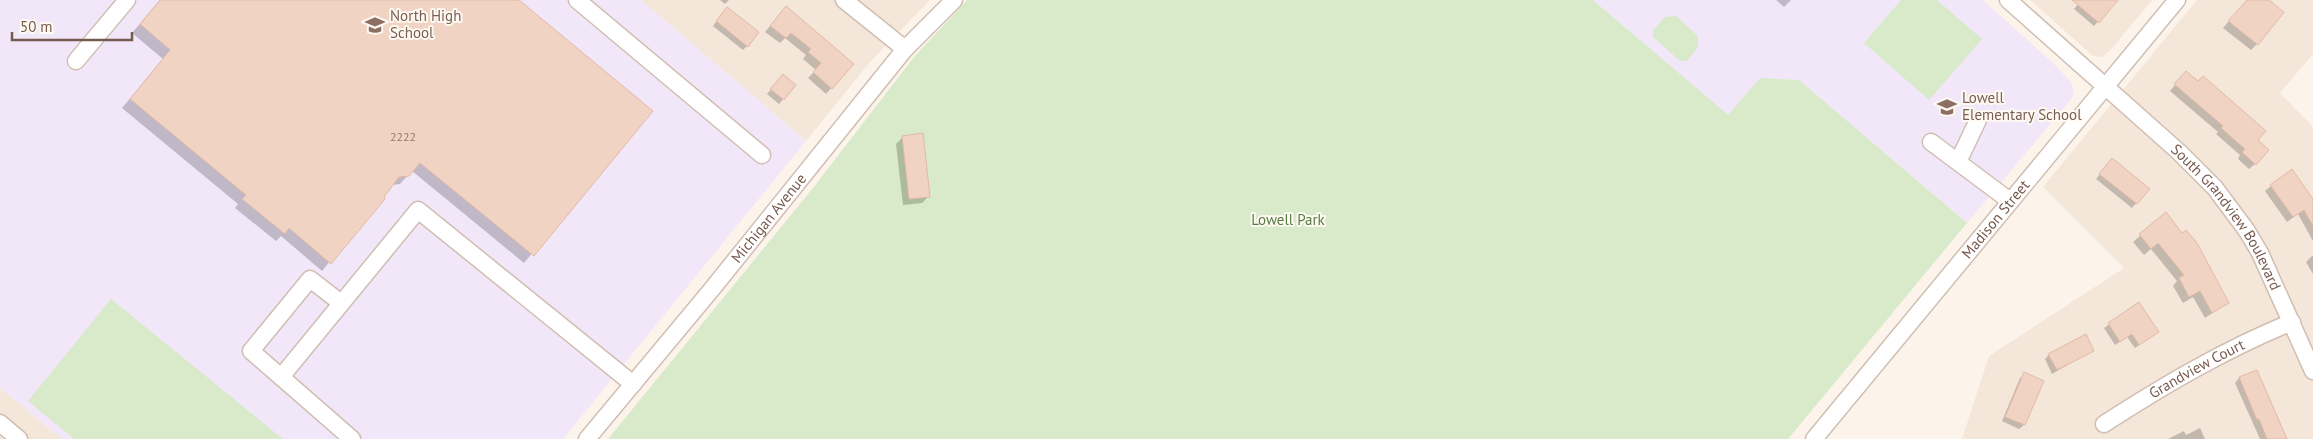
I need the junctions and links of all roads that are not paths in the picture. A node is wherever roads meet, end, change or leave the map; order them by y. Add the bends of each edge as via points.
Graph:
1 (127, 0) edge
2 (577, 0) edge
3 (844, 0) edge
4 (954, 0) edge
5 (2008, 0) edge
6 (2177, 0) edge
7 (905, 50) junction
8 (76, 61) dead end
9 (2105, 87) junction
10 (1978, 120) dead end
11 (1931, 142) dead end
12 (762, 155) dead end
13 (1958, 162) junction
14 (2010, 201) junction
15 (341, 303) junction
16 (2292, 322) junction
17 (2313, 371) edge
18 (281, 376) junction
19 (633, 384) junction
20 (0, 423) edge
21 (2104, 424) dead end
22 (19, 439) edge
23 (352, 439) edge
24 (587, 439) edge
25 (1814, 439) edge

1 - 8 street
2 - 12 street
3 - 7 street
4 - 7 street, Michigan Avenue
5 - 9 street, South Grandview Boulevard
6 - 9 street, Madison Street
7 - 19 street, Michigan Avenue
9 - 14 street, Madison Street
9 - 16 street, South Grandview Boulevard via 2180,152 2215,188 2260,253
10 - 13 street
11 - 13 street
13 - 14 street
14 - 25 street, Madison Street
15 - 18 street
15 - 18 street via 310,279 304,286 251,351
15 - 19 street via 418,210
16 - 17 street, South Grandview Boulevard
16 - 21 street, Grandview Court via 2222,353 2174,379
18 - 23 street
19 - 24 street, Michigan Avenue
20 - 22 street

